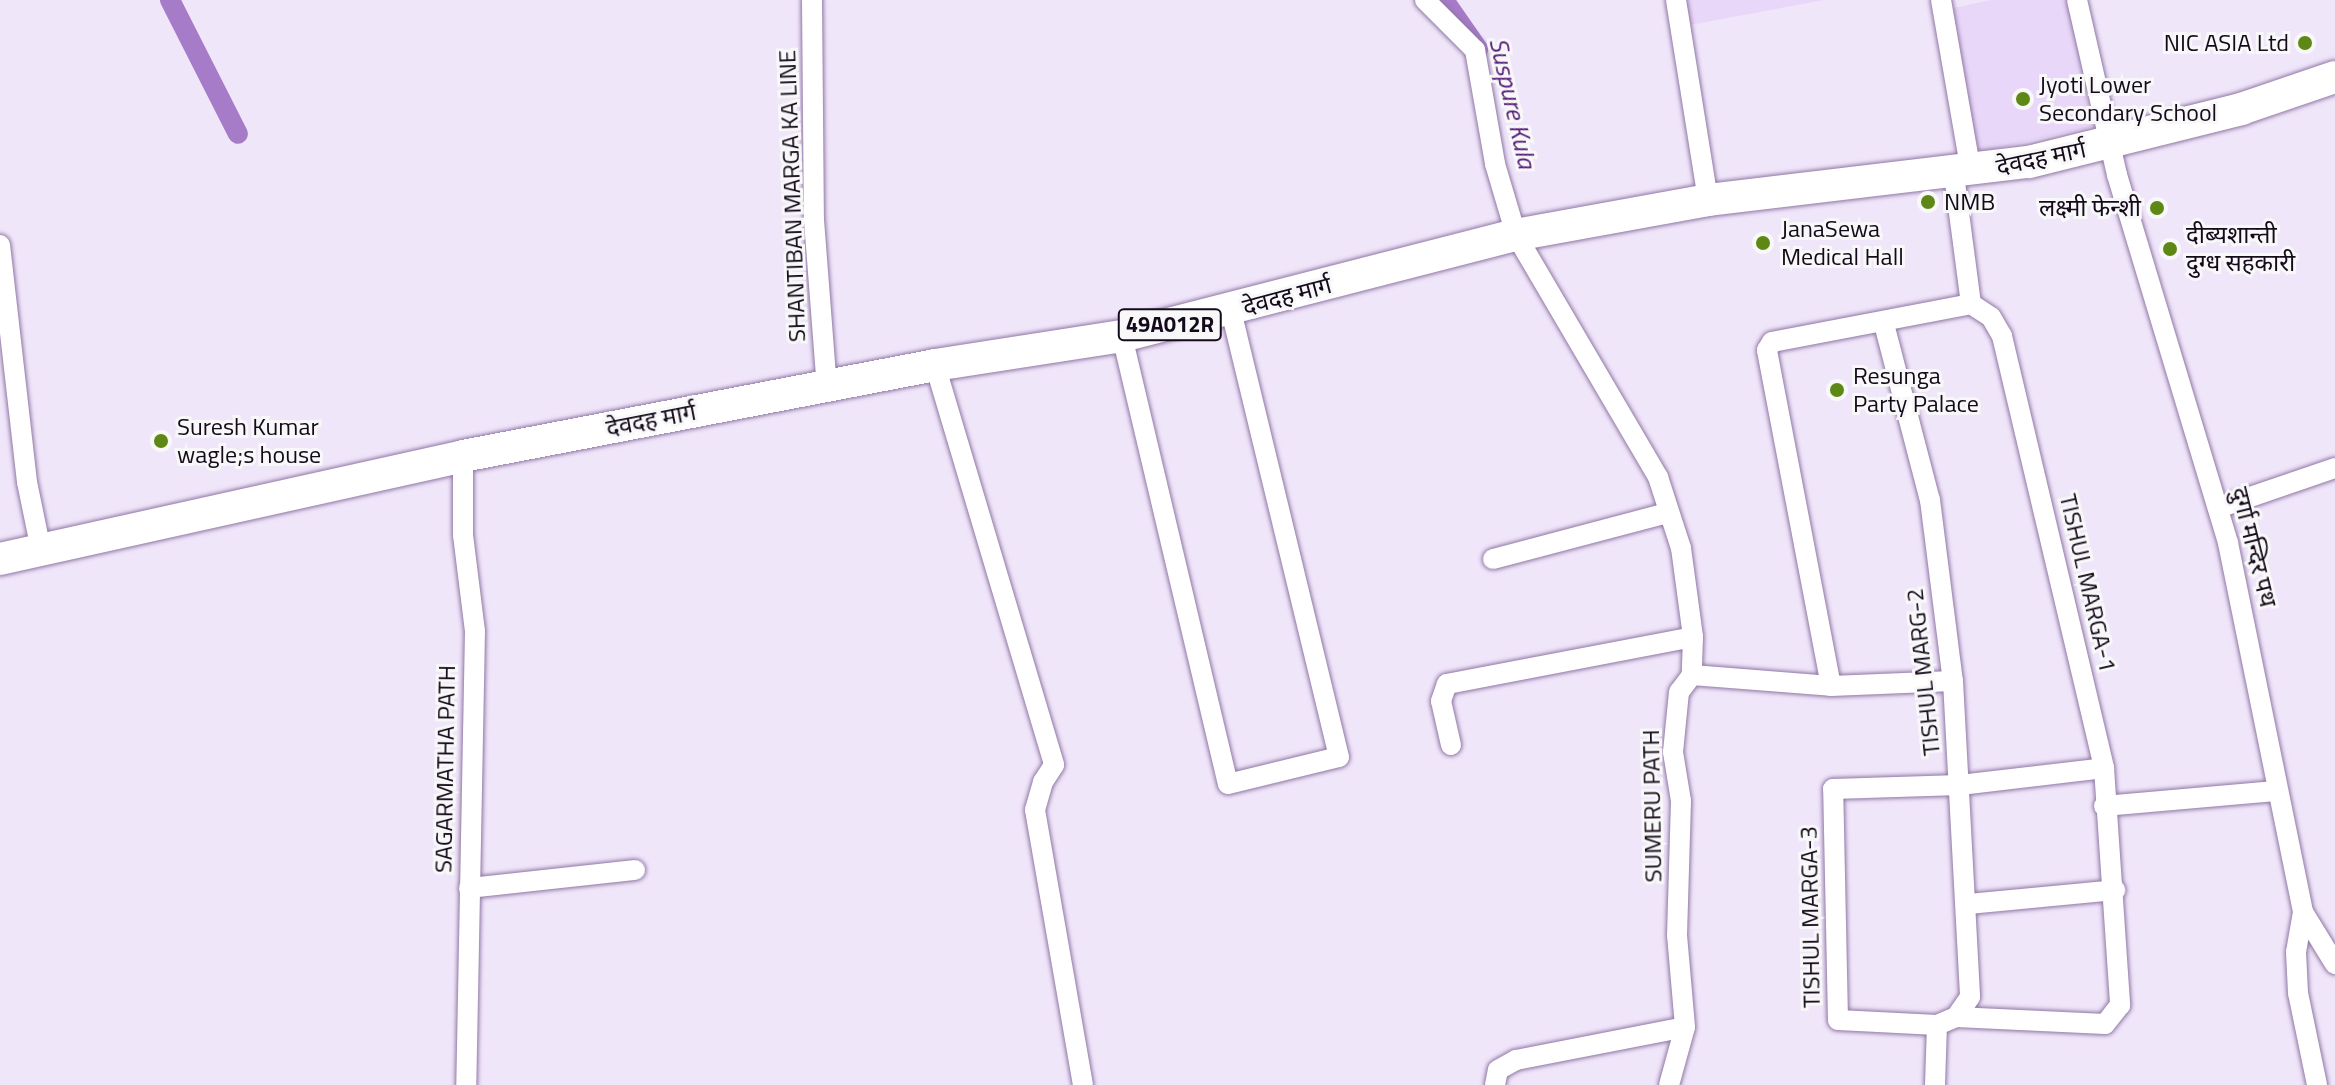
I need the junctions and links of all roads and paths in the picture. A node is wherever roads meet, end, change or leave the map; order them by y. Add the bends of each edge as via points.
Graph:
1 (812, 0) edge
2 (1425, 0) edge
3 (1676, 0) edge
4 (1941, 0) edge
5 (2077, 0) edge
6 (2335, 77) edge
7 (2109, 143) junction
8 (1963, 173) junction
9 (1708, 200) junction
10 (1516, 235) junction
11 (0, 245) edge
12 (1971, 304) junction
13 (1231, 311) junction
14 (1884, 324) junction
15 (1122, 336) junction
16 (935, 365) junction
17 (827, 389) junction
18 (463, 456) junction
19 (2335, 468) edge
20 (2218, 508) junction
21 (1667, 513) junction
22 (41, 550) junction
23 (0, 559) edge
24 (1493, 559) dead end
25 (1693, 637) junction
26 (1692, 675) junction
27 (1953, 681) junction
28 (1831, 686) junction
29 (1451, 745) dead end
30 (2104, 768) junction
31 (1960, 785) junction
32 (2275, 791) junction
33 (2104, 806) junction
34 (635, 870) dead end
35 (469, 888) junction
36 (2115, 890) junction
37 (1968, 904) junction
38 (2303, 912) junction
39 (2335, 964) edge
40 (1947, 1021) junction
41 (1685, 1027) junction
42 (466, 1085) edge
43 (1083, 1085) edge
44 (1495, 1085) edge
45 (1669, 1085) edge
46 (1935, 1085) edge
47 (2317, 1085) edge

1 - 17 street, SHANTIBAN MARGA KA LINE via 814,220
2 - 10 street, SUMERU PATH via 1475,50 1492,152
3 - 9 street
4 - 8 street
5 - 7 street, दुर्गा मन्दिर पथ
6 - 7 main road, देवदह मार्ग / 49A012R
7 - 8 main road, देवदह मार्ग / 49A012R
7 - 20 street, दुर्गा मन्दिर पथ
8 - 9 main road, देवदह मार्ग / 49A012R
8 - 12 street
9 - 10 main road, देवदह मार्ग / 49A012R
10 - 13 main road, देवदह मार्ग / 49A012R
10 - 21 street, SUMERU PATH via 1658,477
11 - 22 street via 27,482
12 - 14 street
12 - 30 street, TISHUL MARGA-1 via 1991,317 2002,336
13 - 15 main road, देवदह मार्ग / 49A012R
13 - 15 street via 1339,757 1228,784
14 - 27 street, TISHUL MARG-2 via 1930,500
14 - 28 street via 1772,342 1767,350
15 - 16 main road, देवदह मार्ग / 49A012R
16 - 17 main road, देवदह मार्ग / 49A012R
16 - 43 street via 1054,765 1035,810
17 - 18 main road, देवदह मार्ग / 49A012R
18 - 22 main road, देवदह मार्ग / 49A012R
18 - 35 street, SAGARMATHA PATH via 463,535 475,631
19 - 20 street
20 - 32 street, दुर्गा मन्दिर पथ via 2246,618
21 - 24 street
21 - 25 street, SUMERU PATH via 1681,548
22 - 23 main road, देवदह मार्ग / 49A012R
25 - 26 street, SUMERU PATH
25 - 29 street via 1447,684 1441,701
26 - 28 street
26 - 41 street, SUMERU PATH via 1679,692 1673,752 1681,801 1677,935
27 - 28 street
27 - 31 street, TISHUL MARG-2
30 - 31 street
30 - 33 street, TISHUL MARGA-1
31 - 37 street, TISHUL MARG-2
31 - 40 street, TISHUL MARGA-3 via 1833,789 1838,1020
32 - 33 street
32 - 38 street, दुर्गा मन्दिर पथ
33 - 36 street, TISHUL MARGA-1
34 - 35 street
35 - 42 street, SAGARMATHA PATH
36 - 37 street
36 - 40 street, TISHUL MARGA-1 via 2120,1005 2105,1024
37 - 40 street, TISHUL MARG-2 via 1970,997
38 - 39 street, दुर्गा मन्दिर पथ
38 - 47 street via 2296,952 2298,993
40 - 46 street, TISHUL MARG-2
41 - 44 street via 1516,1060 1498,1070
41 - 45 street, SUMERU PATH

